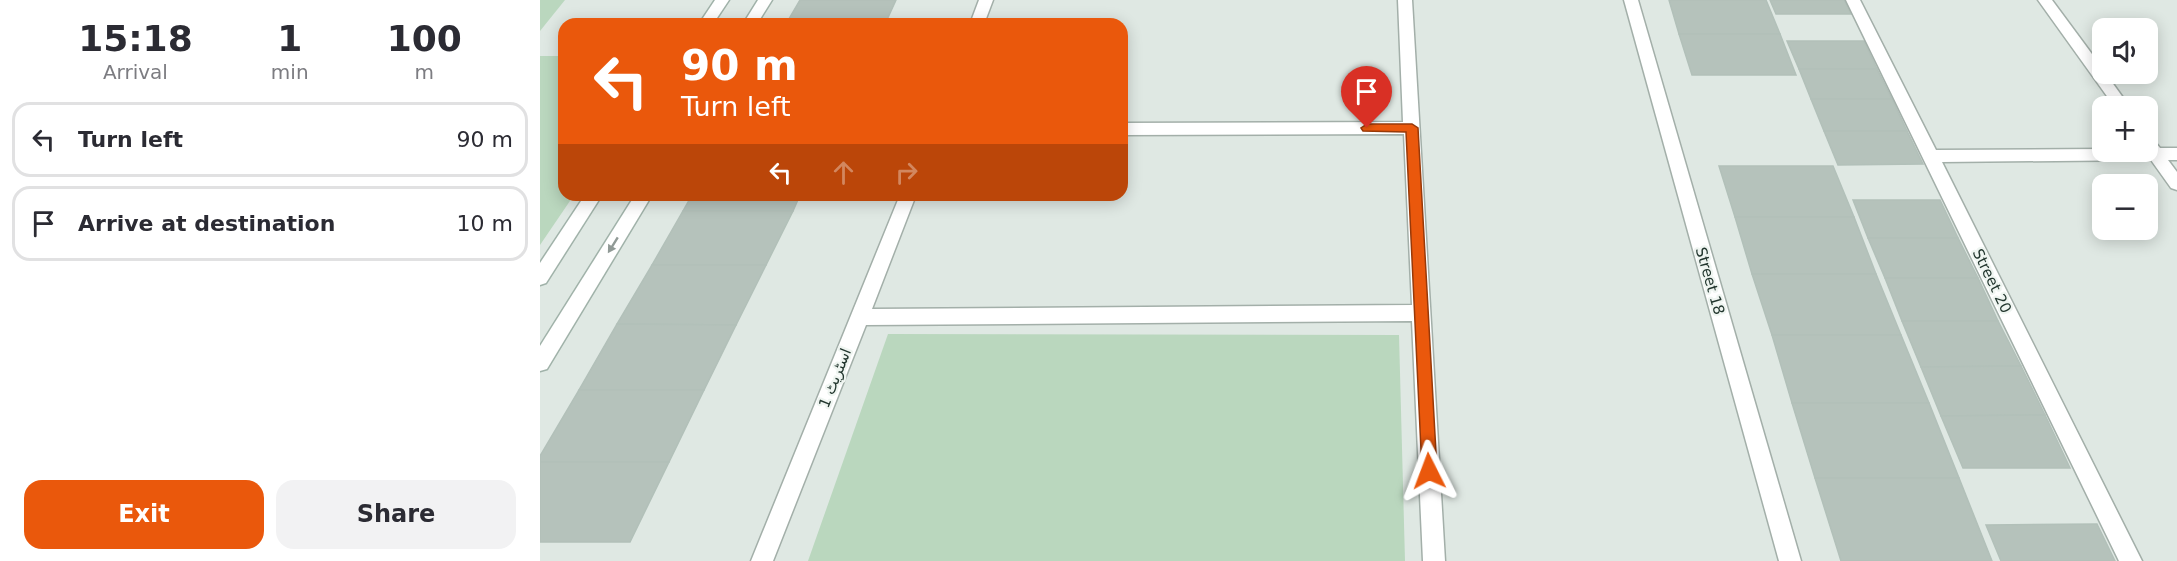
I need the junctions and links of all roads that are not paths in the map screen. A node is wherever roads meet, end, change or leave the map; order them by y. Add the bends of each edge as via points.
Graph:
1 (722, 0) edge
2 (765, 0) edge
3 (986, 0) edge
4 (1405, 0) edge
5 (1631, 0) edge
6 (1853, 0) edge
7 (2045, 0) edge
8 (710, 18) edge
9 (754, 18) edge
10 (979, 18) edge
11 (2115, 96) edge
12 (1412, 128) junction
13 (1128, 129) edge
14 (2158, 150) edge
15 (2092, 151) edge
16 (2177, 154) edge
17 (1931, 156) junction
18 (2158, 157) edge
19 (2177, 184) edge
20 (590, 201) edge
21 (640, 201) edge
22 (906, 201) edge
23 (540, 278) edge
24 (1421, 313) junction
25 (860, 317) junction
26 (540, 363) edge
27 (762, 561) edge
28 (1434, 561) edge
29 (1790, 561) edge
30 (2131, 561) edge

1 - 8 street
2 - 9 street
3 - 10 street
4 - 12 street
5 - 29 street, Street 18
6 - 17 street, Street 20
7 - 11 street
12 - 13 street
12 - 24 street
14 - 16 street
15 - 17 street
17 - 30 street, Street 20
18 - 19 street
20 - 23 street
21 -> 26 street
22 - 25 street, اسٹریٹ 1
24 - 25 street
24 - 28 street
25 - 27 street, اسٹریٹ 1

